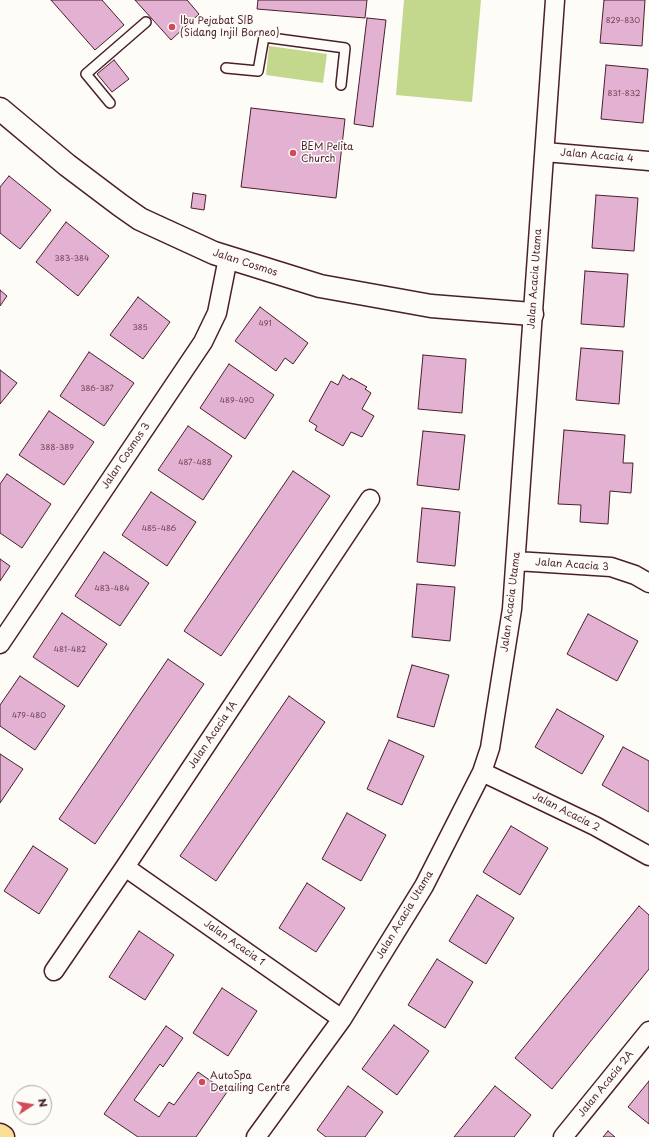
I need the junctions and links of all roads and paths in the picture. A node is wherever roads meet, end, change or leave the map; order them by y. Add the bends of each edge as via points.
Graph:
1 (555, 0) edge
2 (146, 22) dead end
3 (226, 68) dead end
4 (341, 85) dead end
5 (110, 103) dead end
6 (0, 109) edge
7 (545, 152) junction
8 (649, 161) edge
9 (228, 258) junction
10 (532, 314) junction
11 (370, 499) dead end
12 (516, 561) junction
13 (649, 583) edge
14 (0, 644) edge
15 (482, 772) junction
16 (649, 856) edge
17 (125, 867) junction
18 (54, 971) dead end
19 (342, 1019) junction
20 (649, 1031) edge
21 (0, 1135) edge
22 (2, 1137) edge
23 (256, 1137) edge
24 (563, 1137) edge

1 - 7 street, Jalan Acacia Utama
2 - 5 lane via 86,74
3 - 4 lane via 258,71 264,37 345,48
6 - 9 street, Jalan Cosmos via 67,165 140,219
7 - 8 street, Jalan Acacia 4
7 - 10 street, Jalan Acacia Utama
9 - 10 street, Jalan Cosmos via 328,288 431,306
9 - 14 street, Jalan Cosmos 3 via 217,313 203,342
10 - 12 street, Jalan Acacia Utama
11 - 17 street, Jalan Acacia 1A
12 - 13 street, Jalan Acacia 3 via 611,568 635,575
12 - 15 street, Jalan Acacia Utama via 512,609 491,740
15 - 16 street, Jalan Acacia 2 via 595,826
15 - 19 street, Jalan Acacia Utama via 424,886
17 - 18 street, Jalan Acacia 1A
17 - 19 street, Jalan Acacia 1
19 - 23 street, Jalan Acacia Utama
20 - 24 street, Jalan Acacia 2A
21 - 22 highway

